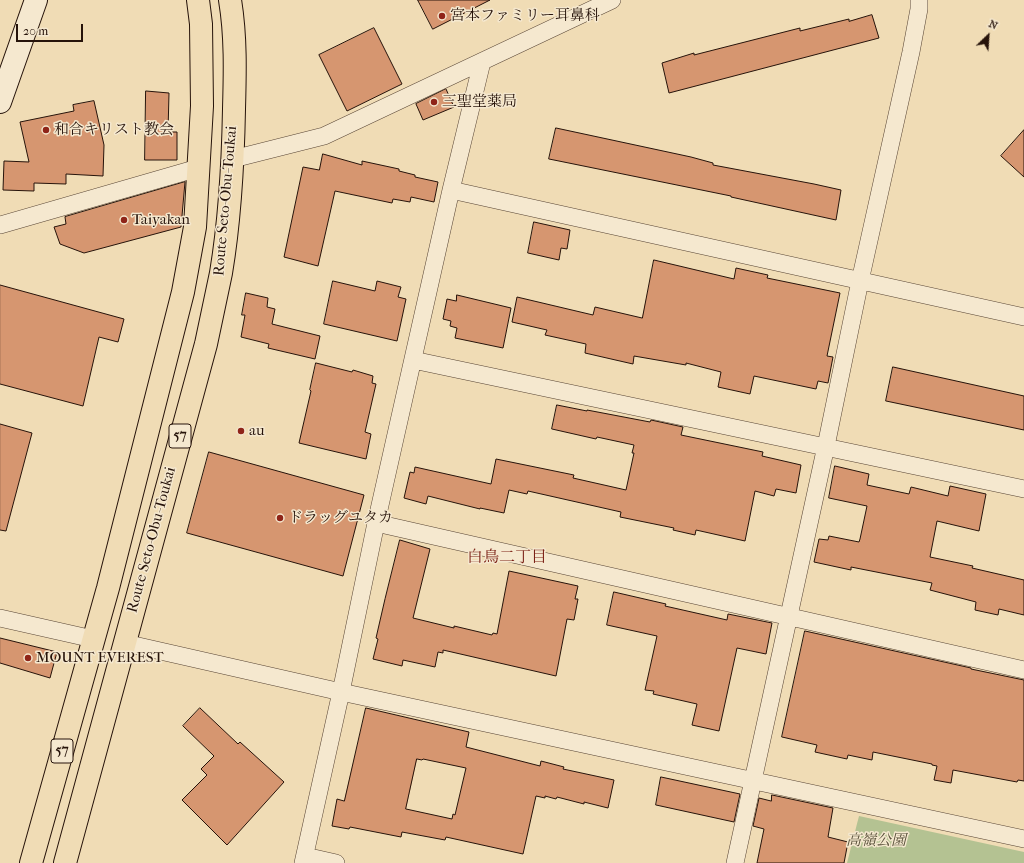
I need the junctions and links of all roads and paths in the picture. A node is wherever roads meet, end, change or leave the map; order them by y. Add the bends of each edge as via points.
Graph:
1 (36, 0) edge
2 (198, 0) edge
3 (230, 0) edge
4 (612, 0) edge
5 (919, 0) edge
6 (482, 62) junction
7 (0, 102) edge
8 (233, 159) junction
9 (198, 168) junction
10 (451, 190) junction
11 (0, 225) edge
12 (860, 281) junction
13 (1024, 317) edge
14 (413, 360) junction
15 (826, 446) junction
16 (1024, 489) edge
17 (376, 523) junction
18 (788, 617) junction
19 (0, 618) edge
20 (93, 639) junction
21 (125, 643) junction
22 (1024, 670) edge
23 (341, 692) junction
24 (753, 780) junction
25 (1024, 839) edge
26 (304, 860) edge
27 (31, 863) edge
28 (65, 863) edge
29 (336, 863) edge
30 (735, 863) edge

1 - 7 street
2 - 9 main road, Route Seto-Obu-Toukai / 57 via 201,24 202,98
3 - 8 main road, Route Seto-Obu-Toukai / 57 via 235,64
4 - 6 street
5 - 12 street via 911,52
6 - 8 street via 324,136
6 - 10 street
8 - 21 main road, Route Seto-Obu-Toukai / 57 via 221,272 206,344
9 - 11 street
9 - 20 main road, Route Seto-Obu-Toukai / 57 via 195,227 183,292
10 - 12 street
10 - 14 street
12 - 13 street
12 - 15 street
14 - 15 street
14 - 17 street
15 - 16 street
15 - 18 street
17 - 18 street
17 - 23 street
18 - 22 street
18 - 24 street
19 - 20 street
20 - 27 main road, Route Seto-Obu-Toukai / 57
21 - 23 street
21 - 28 main road, Route Seto-Obu-Toukai / 57
23 - 24 street
23 - 26 street
24 - 25 street
24 - 30 street
26 - 29 street

